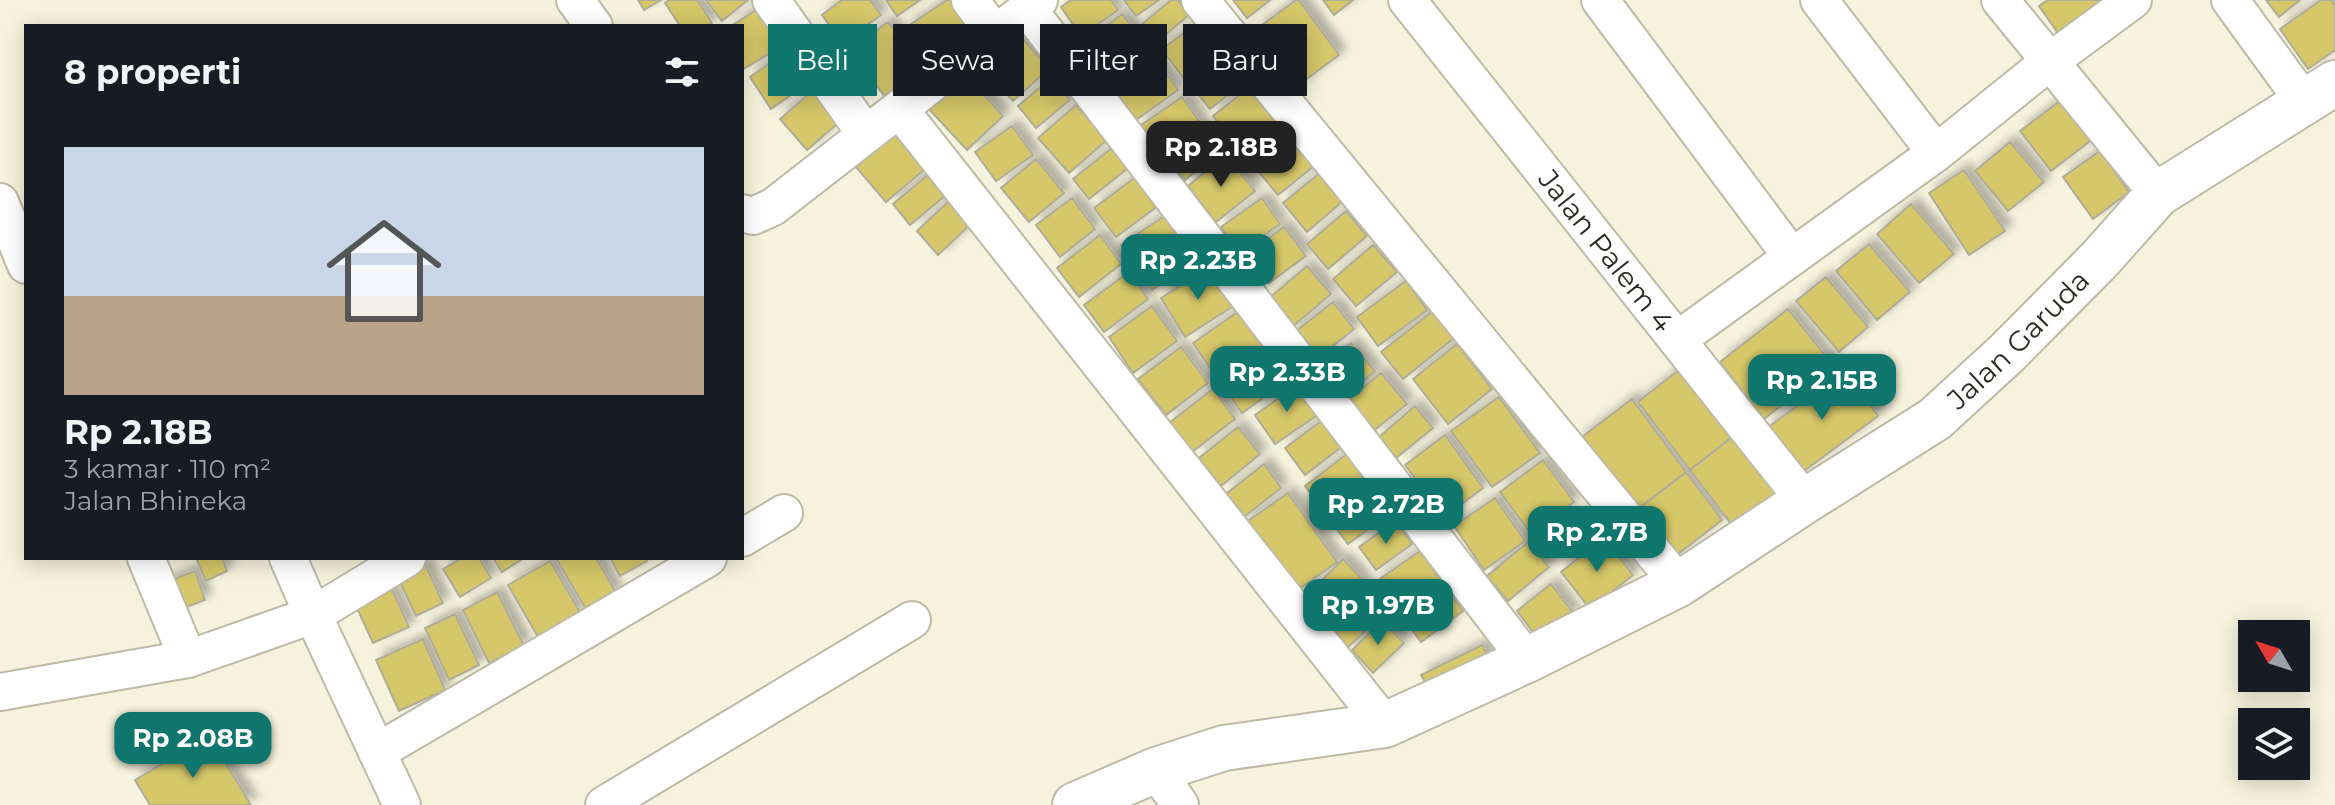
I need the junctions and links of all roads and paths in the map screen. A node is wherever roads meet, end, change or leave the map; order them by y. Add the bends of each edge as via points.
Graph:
1 (575, 0) edge
2 (771, 0) edge
3 (970, 0) edge
4 (1200, 0) edge
5 (1407, 0) edge
6 (1600, 0) edge
7 (1819, 0) edge
8 (2000, 0) edge
9 (2133, 0) edge
10 (2230, 0) edge
11 (1034, 4) edge
12 (593, 24) edge
13 (988, 24) edge
14 (1008, 24) edge
15 (2049, 62) junction
16 (2320, 93) edge
17 (918, 96) edge
18 (900, 110) junction
19 (865, 133) junction
20 (1936, 153) junction
21 (2158, 194) junction
22 (0, 202) edge
23 (744, 214) edge
24 (1792, 257) junction
25 (24, 260) edge
26 (1677, 340) junction
27 (1805, 501) junction
28 (784, 513) dead end
29 (744, 537) edge
30 (147, 560) edge
31 (289, 560) edge
32 (404, 560) edge
33 (705, 560) edge
34 (1679, 584) junction
35 (313, 615) junction
36 (912, 620) dead end
37 (188, 659) junction
38 (1527, 660) junction
39 (0, 692) edge
40 (1385, 725) junction
41 (377, 752) junction
42 (1168, 788) edge
43 (402, 805) edge
44 (604, 805) edge
45 (1075, 805) edge

1 - 12 street
2 - 19 street
3 - 13 street
4 - 34 street
5 - 26 street, Jalan Palem 4
6 - 24 street
7 - 20 street
8 - 15 street
9 - 15 street
10 - 16 street
11 - 14 street
11 - 38 street
15 - 20 street
15 - 21 street
16 - 21 street, Jalan Garuda
17 - 18 street
18 - 19 street
18 - 40 street
19 - 23 street via 773,207 753,216
20 - 24 street
21 - 27 street, Jalan Garuda via 2008,352 1935,419
22 - 25 street
24 - 26 street
26 - 27 street, Jalan Palem 4
27 - 34 street, Jalan Garuda
28 - 29 street
30 - 37 street
31 - 35 street
32 - 35 street
33 - 41 street
34 - 38 street, Jalan Garuda
35 - 37 street
35 - 41 street
36 - 44 street
37 - 39 street
38 - 40 street, Jalan Garuda
40 - 42 street, Jalan Garuda via 1224,748
41 - 43 street
42 - 45 street, Jalan Garuda

